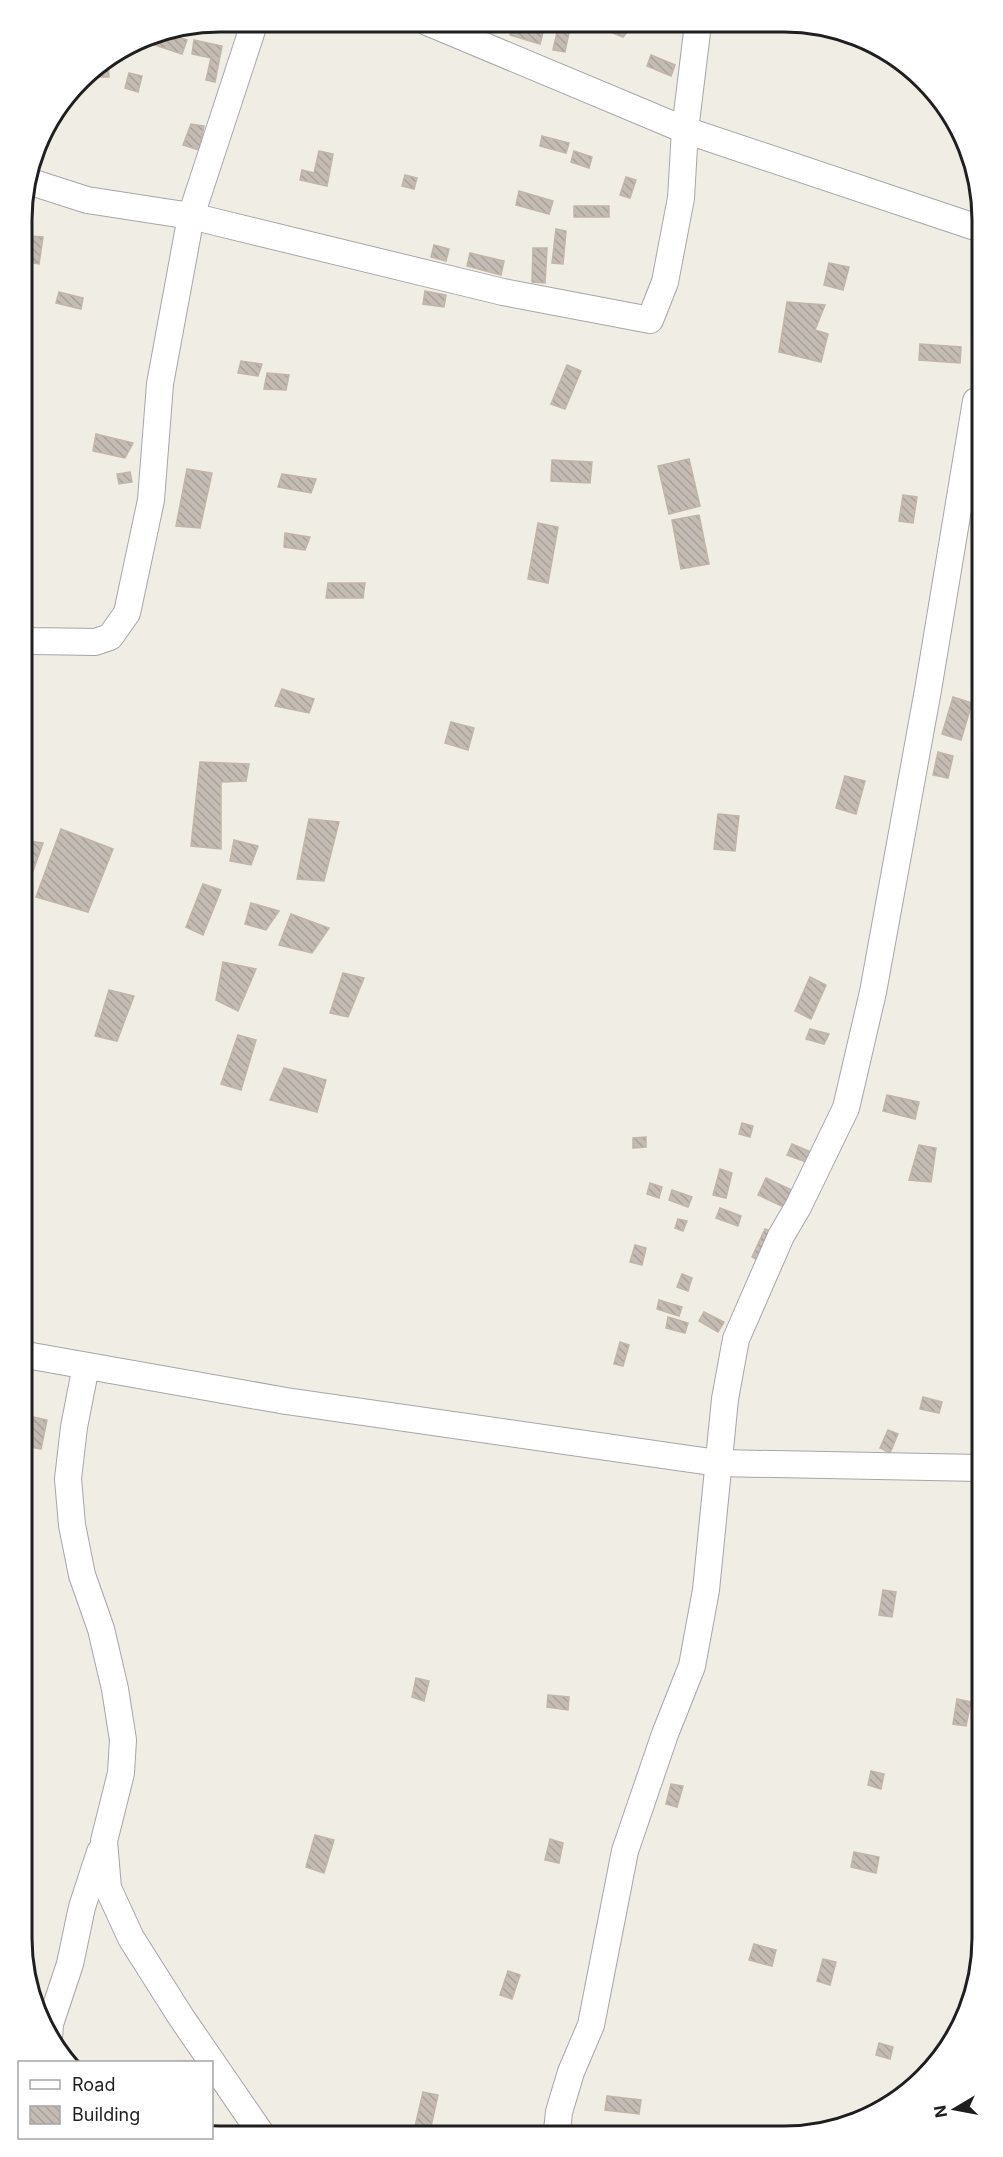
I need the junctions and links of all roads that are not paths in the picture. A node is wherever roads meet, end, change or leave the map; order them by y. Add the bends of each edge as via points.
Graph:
1 (251, 32) edge
2 (451, 32) edge
3 (697, 32) edge
4 (685, 130) junction
5 (35, 183) edge
6 (191, 216) junction
7 (972, 226) edge
8 (972, 426) edge
9 (32, 641) edge
10 (31, 1356) edge
11 (86, 1366) junction
12 (718, 1463) junction
13 (971, 1468) edge
14 (104, 1840) junction
15 (51, 2020) edge
16 (211, 2061) edge
17 (213, 2064) edge
18 (256, 2126) edge
19 (557, 2126) edge

1 - 6 street
2 - 4 street
3 - 4 street
4 - 6 street via 681,198 665,282 650,320 502,292
4 - 7 street
5 - 6 street via 87,200
6 - 9 street via 160,384 151,500 127,612 110,637 95,642
8 - 12 street via 873,992 846,1108 781,1236 736,1339
10 - 11 street
11 - 12 street via 285,1401
11 - 14 street via 68,1479 72,1525 82,1575 101,1629 123,1740 121,1773
12 - 13 street
12 - 19 street via 706,1590 692,1666 625,1851 591,2025 571,2072
14 - 15 street
14 - 16 street via 108,1888 131,1938
17 - 18 street

